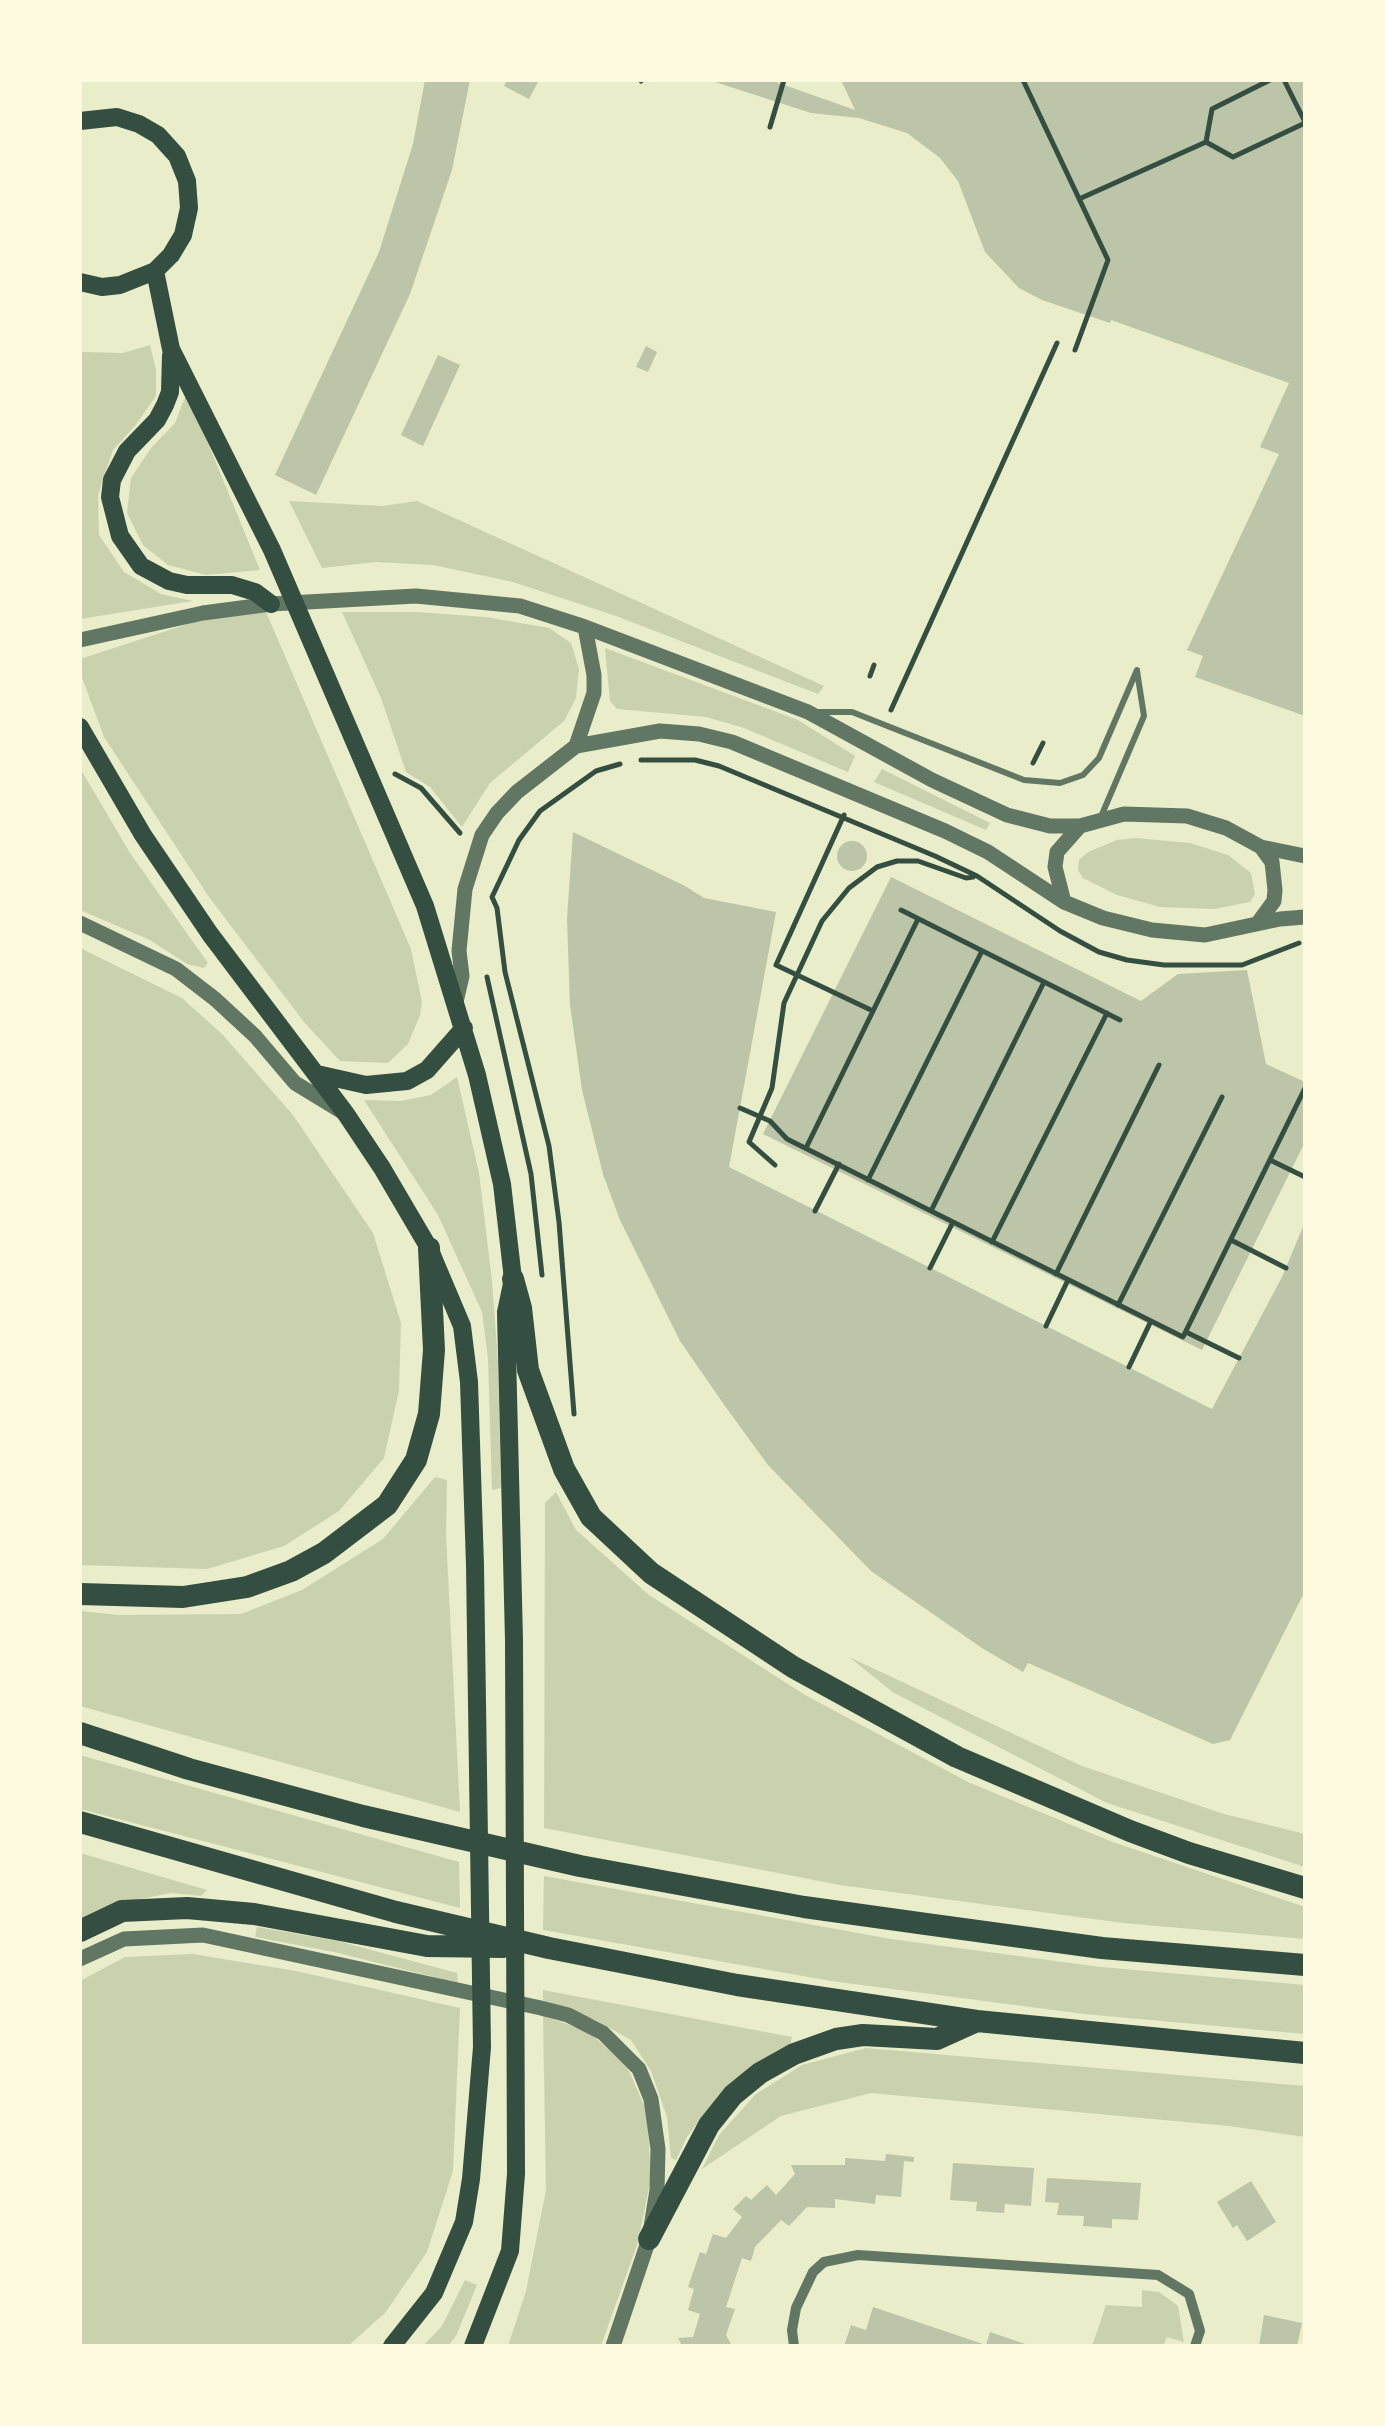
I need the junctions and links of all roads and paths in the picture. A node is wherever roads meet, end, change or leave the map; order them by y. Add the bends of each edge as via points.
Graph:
1 (784, 80) edge
2 (1023, 80) edge
3 (1270, 80) edge
4 (1284, 80) edge
5 (80, 121) edge
6 (1305, 122) edge
7 (770, 127) dead end
8 (1206, 142) junction
9 (1079, 200) junction
10 (154, 271) junction
11 (80, 282) edge
12 (1057, 343) dead end
13 (171, 350) junction
14 (1074, 350) dead end
15 (270, 604) junction
16 (585, 626) junction
17 (80, 640) edge
18 (874, 665) dead end
19 (870, 676) dead end
20 (808, 712) junction
21 (887, 720) dead end
22 (83, 734) edge
23 (1043, 743) dead end
24 (576, 746) junction
25 (365, 760) junction
26 (1032, 764) dead end
27 (846, 809) dead end
28 (1098, 821) junction
29 (1080, 826) junction
30 (462, 834) dead end
31 (830, 845) junction
32 (1261, 847) junction
33 (839, 849) dead end
34 (1305, 856) edge
35 (976, 876) junction
36 (1064, 902) junction
37 (900, 910) dead end
38 (1305, 917) edge
39 (918, 919) junction
40 (80, 923) edge
41 (1258, 923) junction
42 (1305, 941) edge
43 (982, 951) junction
44 (1044, 982) junction
45 (456, 1002) junction
46 (872, 1012) junction
47 (1107, 1014) junction
48 (1120, 1020) dead end
49 (464, 1028) junction
50 (1159, 1065) dead end
51 (317, 1074) junction
52 (1305, 1088) edge
53 (1222, 1096) dead end
54 (740, 1108) dead end
55 (346, 1114) junction
56 (806, 1148) junction
57 (1270, 1160) junction
58 (839, 1164) junction
59 (775, 1165) dead end
60 (1305, 1176) edge
61 (868, 1180) junction
62 (815, 1211) dead end
63 (931, 1211) junction
64 (952, 1222) junction
65 (1230, 1240) junction
66 (992, 1242) junction
67 (429, 1248) junction
68 (930, 1268) dead end
69 (1286, 1268) dead end
70 (1056, 1274) junction
71 (513, 1279) junction
72 (1068, 1280) junction
73 (1118, 1305) junction
74 (1151, 1321) junction
75 (1046, 1326) dead end
76 (1186, 1332) junction
77 (1239, 1358) dead end
78 (1129, 1367) dead end
79 (574, 1421) dead end
80 (80, 1594) edge
81 (80, 1734) edge
82 (80, 1822) edge
83 (1305, 1888) edge
84 (80, 1931) edge
85 (549, 1948) junction
86 (80, 1959) edge
87 (1305, 1964) edge
88 (977, 2020) junction
89 (1305, 2054) edge
90 (648, 2239) junction
91 (392, 2346) edge
92 (473, 2346) edge
93 (613, 2346) edge
94 (794, 2346) edge
95 (1195, 2346) edge

1 - 7 path
2 - 9 path
3 - 8 path via 1212,109
4 - 6 path
5 - 10 main road via 139,124 176,156 190,208 183,235
6 - 8 path via 1233,157
8 - 9 path
9 - 14 path via 1108,260
10 - 11 main road via 120,285
10 - 13 main road
12 - 21 path
13 - 15 main road via 165,404 112,480 120,536 141,566 170,580 232,584
13 - 25 main road via 272,550
15 - 16 street via 464,598
15 - 17 street
16 - 20 street
16 - 24 street via 594,692
18 - 19 path
20 - 28 lane via 852,712 1024,780 1060,783 1084,775 1099,758 1137,670 1144,716
20 - 29 street via 1006,815
22 - 51 main road via 210,934
23 - 26 path
24 - 36 street via 660,731 732,742 974,845
24 - 45 street via 517,792 482,836 461,912
25 - 30 path via 421,788
25 - 45 main road via 426,906
27 - 31 path
28 - 29 street
28 - 32 street via 1124,814 1187,816
29 - 36 street via 1057,852
31 - 33 path
31 - 46 path via 776,964
32 - 34 street
32 - 41 street via 1272,862 1275,890
35 - 42 path via 1060,931 1128,960 1242,965
35 - 59 path via 897,861 849,888 822,921 784,1003 772,1088 749,1142
35 - 79 path via 695,760 643,760 596,771 556,796 519,840 492,897 504,972 549,1146
36 - 41 street via 1152,930 1205,935
37 - 39 path
38 - 41 street
39 - 43 path
39 - 46 path
40 - 55 street via 176,969 254,1036 295,1083
43 - 44 path
43 - 61 path
44 - 47 path
44 - 63 path
45 - 49 main road
46 - 56 path
47 - 48 path
47 - 66 path
49 - 51 main road via 427,1070 407,1081 366,1085
49 - 71 main road via 502,1184
50 - 70 path
51 - 55 main road
52 - 57 path
53 - 73 path
54 - 56 path
55 - 67 main road
56 - 58 path
57 - 60 path
57 - 65 path
58 - 61 path
58 - 62 path
61 - 63 path
63 - 64 path
64 - 66 path
64 - 68 path
65 - 69 path
65 - 76 path
66 - 70 path
67 - 80 highway via 429,1414 416,1460 387,1504 324,1554 247,1587 160,1598
67 - 91 main road via 454,1304 466,1354 482,2048 464,2222 434,2292
70 - 72 path
71 - 83 highway via 528,1370 564,1470 591,1517 651,1572 792,1667 957,1758 1130,1831
71 - 92 main road via 506,1312 516,2174 512,2234
72 - 73 path
72 - 75 path
73 - 74 path
74 - 76 path via 1183,1338
74 - 78 path
76 - 77 path
81 - 87 highway via 363,1816 580,1866 804,1907 1102,1948
82 - 85 highway via 377,1907
84 - 85 highway via 122,1912 187,1908 427,1946
85 - 88 highway
86 - 90 street via 124,1939 203,1935 541,2008 586,2024 627,2054 651,2099 658,2177
88 - 89 highway
88 - 90 highway via 937,2039 836,2039 760,2073 709,2124
90 - 93 street
94 - 95 street via 796,2308 813,2272 824,2262 858,2255 1158,2276 1189,2294 1200,2330

